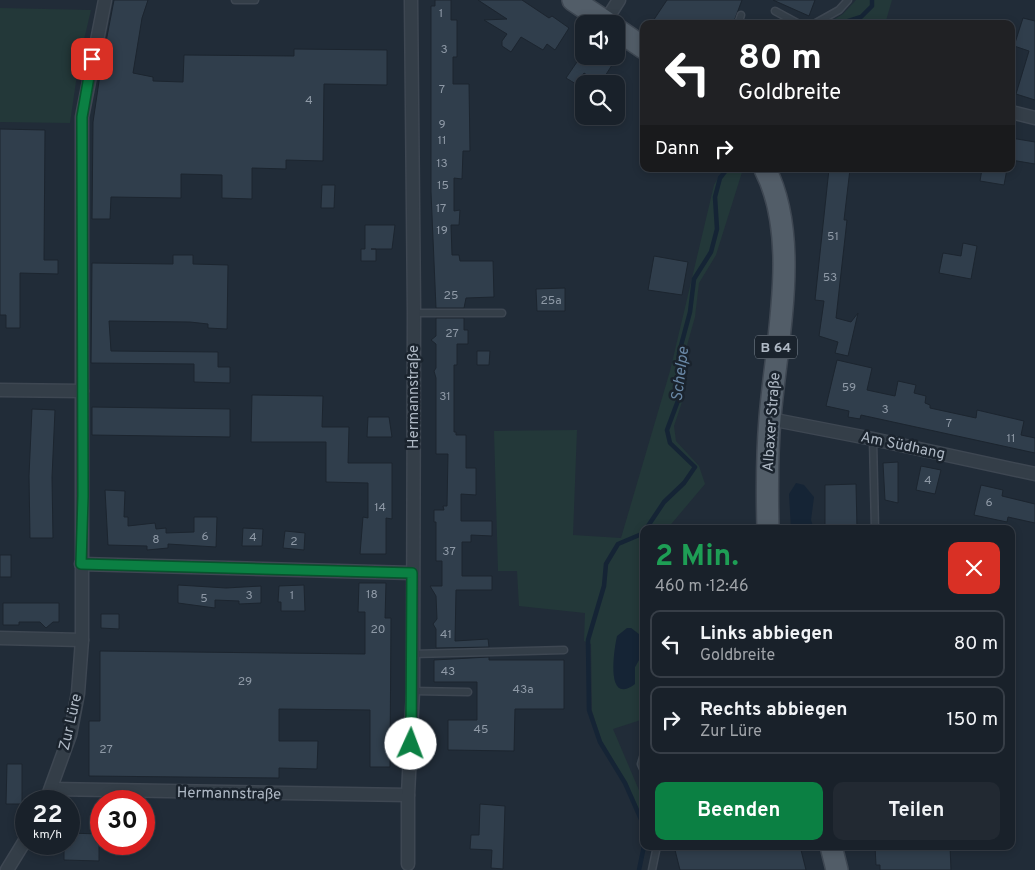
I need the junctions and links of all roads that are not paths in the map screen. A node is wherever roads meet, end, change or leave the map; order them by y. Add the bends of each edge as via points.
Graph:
1 (105, 0) edge
2 (235, 0) edge
3 (255, 0) edge
4 (411, 0) edge
5 (573, 0) edge
6 (619, 0) edge
7 (848, 0) edge
8 (775, 11) dead end
9 (595, 15) edge
10 (614, 15) edge
11 (741, 15) dead end
12 (739, 20) edge
13 (792, 20) edge
14 (821, 20) edge
15 (625, 35) edge
16 (640, 45) edge
17 (1015, 113) edge
18 (1035, 118) edge
19 (766, 172) edge
20 (414, 313) junction
21 (502, 313) dead end
22 (0, 390) edge
23 (82, 391) junction
24 (770, 419) junction
25 (873, 439) junction
26 (1035, 474) edge
27 (768, 525) edge
28 (875, 525) edge
29 (81, 564) junction
30 (412, 573) junction
31 (0, 638) edge
32 (82, 640) junction
33 (564, 650) dead end
34 (413, 654) junction
35 (413, 691) junction
36 (468, 692) dead end
37 (50, 790) edge
38 (80, 795) edge
39 (408, 795) junction
40 (655, 850) edge
41 (832, 850) edge
42 (16, 855) edge
43 (408, 864) dead end
44 (6, 870) edge
45 (652, 870) edge
46 (836, 870) edge

1 - 23 street, Zur Lüre via 82,117
2 - 3 lane
4 - 20 street, Hermannstraße
5 - 9 main road
6 - 10 street
7 - 14 lane via 839,10
8 - 13 lane
11 - 12 lane
15 - 16 main road
17 - 18 street
19 - 24 main road, Albaxer Straße / B 64 via 778,202 784,255
20 - 21 lane
20 - 30 street, Hermannstraße
22 - 23 street
23 - 29 street, Zur Lüre
24 - 25 street, Am Südhang
24 - 27 main road, Albaxer Straße / B 64
25 - 26 street, Am Südhang
25 - 28 lane
29 - 30 street
29 - 32 street, Zur Lüre
30 - 34 street, Hermannstraße
31 - 32 street
32 - 37 street, Zur Lüre via 78,693 70,735
33 - 34 lane
34 - 35 street, Hermannstraße
35 - 36 lane
35 - 39 street, Hermannstraße
38 - 39 street, Hermannstraße
39 - 43 street, Hermannstraße
40 - 45 lane
41 - 46 main road
42 - 44 street

